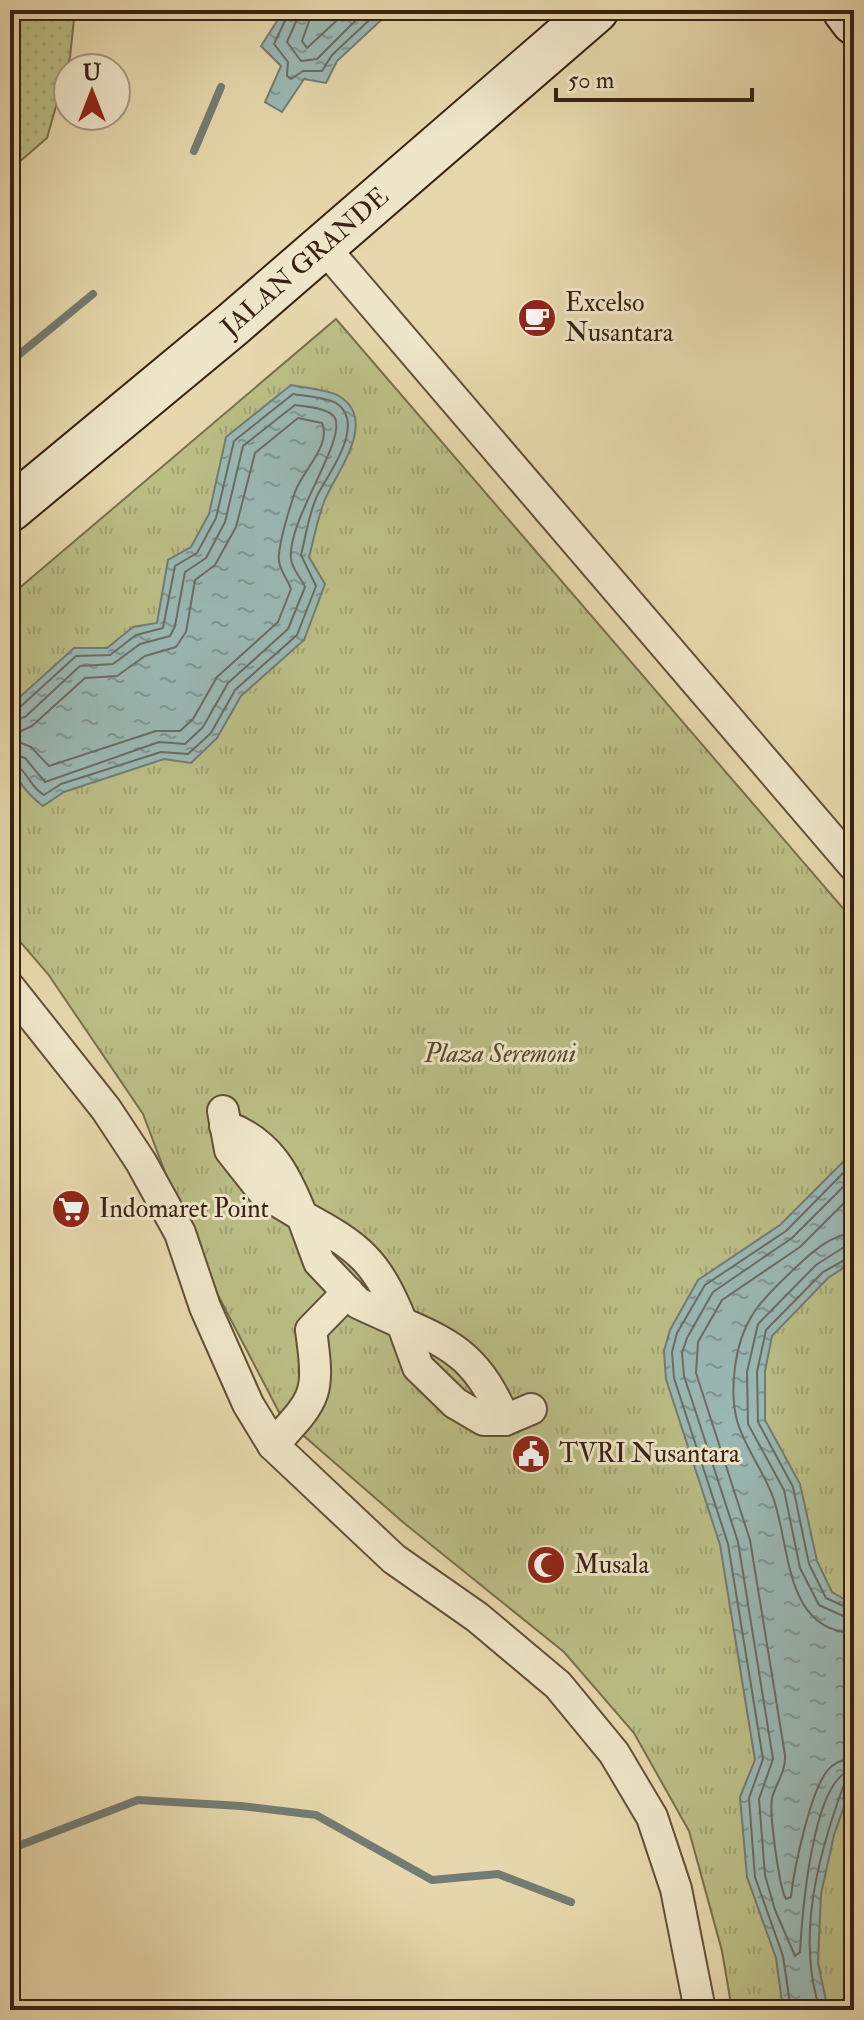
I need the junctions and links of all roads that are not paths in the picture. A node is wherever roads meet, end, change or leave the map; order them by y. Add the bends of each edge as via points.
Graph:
1 (596, 10) edge
2 (845, 10) edge
3 (854, 22) edge
4 (323, 246) junction
5 (10, 509) edge
6 (854, 866) edge
7 (10, 988) edge
8 (224, 1119) dead end
9 (302, 1216) junction
10 (348, 1292) junction
11 (402, 1323) junction
12 (518, 1414) dead end
13 (273, 1445) junction
14 (700, 2010) edge

1 - 4 street, JALAN GRANDE
2 - 3 street
4 - 5 street, JALAN GRANDE
4 - 6 street
7 - 13 street via 141,1162 180,1233 205,1307 248,1404
8 - 9 street via 252,1136 287,1179
9 - 10 street via 319,1262
9 - 11 street via 348,1241 385,1280
10 - 11 street via 358,1303
10 - 13 street via 311,1330 317,1378 311,1404
11 - 12 street via 418,1367 455,1403 484,1420
13 - 14 street via 394,1559 477,1617 558,1685 614,1753 652,1817 676,1889

